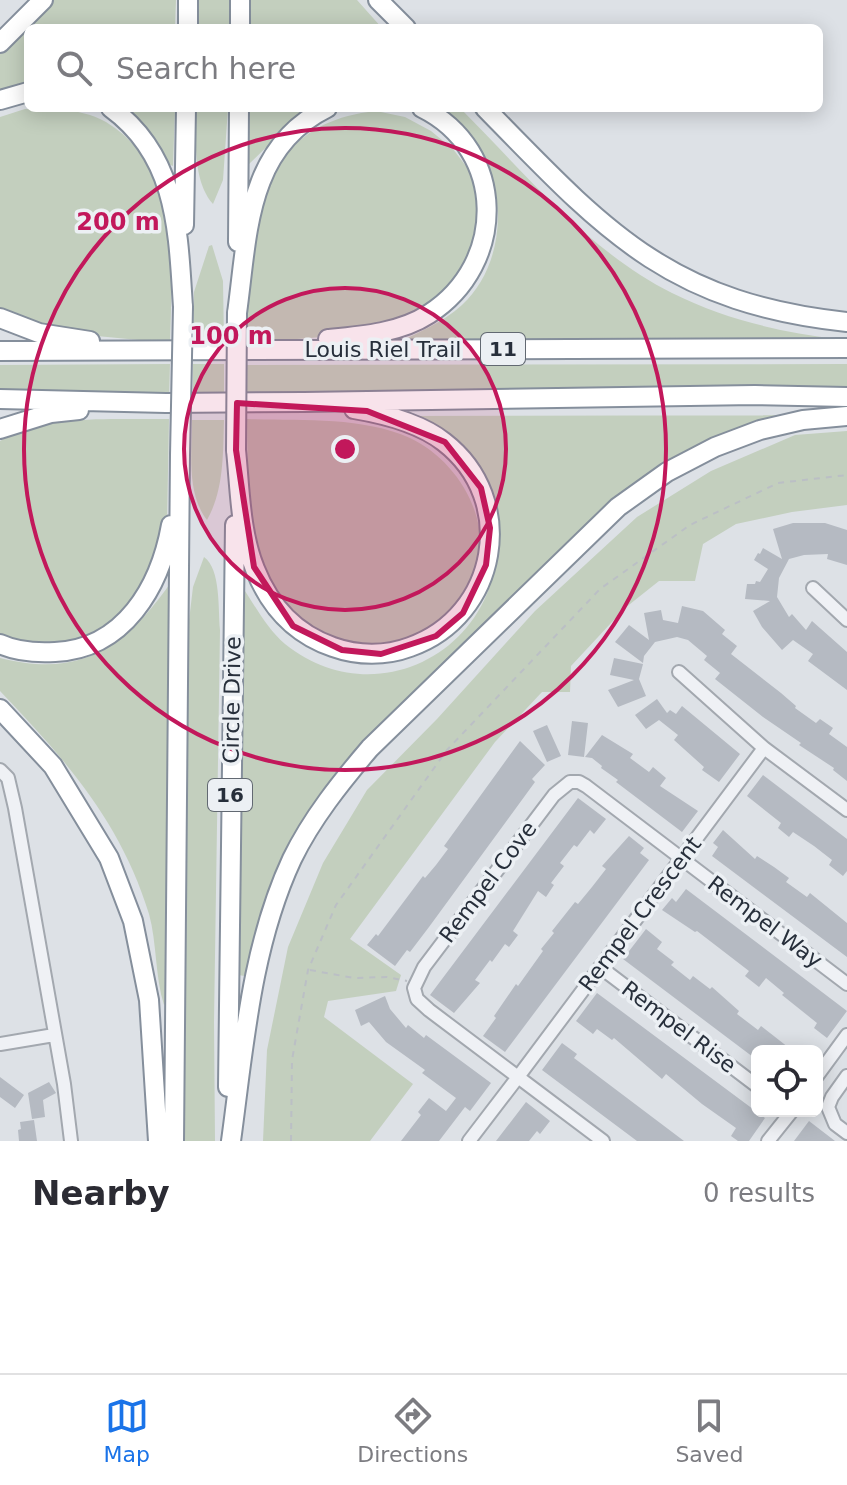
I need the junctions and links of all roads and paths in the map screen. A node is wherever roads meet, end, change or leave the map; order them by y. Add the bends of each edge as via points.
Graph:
1 (43, 0) edge
2 (188, 0) edge
3 (240, 0) edge
4 (378, 0) edge
5 (188, 24) edge
6 (240, 24) edge
7 (402, 24) edge
8 (0, 43) edge
9 (24, 93) edge
10 (0, 100) edge
11 (116, 112) edge
12 (186, 112) edge
13 (239, 112) edge
14 (321, 112) edge
15 (430, 112) edge
16 (489, 112) edge
17 (183, 307) junction
18 (237, 313) junction
19 (0, 318) edge
20 (847, 322) edge
21 (847, 348) edge
22 (212, 350) junction
23 (0, 351) edge
24 (160, 351) junction
25 (847, 397) edge
26 (0, 399) edge
27 (304, 402) junction
28 (166, 403) junction
29 (847, 416) edge
30 (0, 429) edge
31 (236, 450) junction
32 (180, 455) junction
33 (847, 475) edge
34 (813, 588) dead end
35 (847, 620) edge
36 (0, 644) edge
37 (679, 672) dead end
38 (0, 709) edge
39 (764, 748) junction
40 (0, 770) edge
41 (847, 810) edge
42 (682, 859) junction
43 (600, 967) junction
44 (308, 970) junction
45 (400, 979) dead end
46 (847, 984) edge
47 (54, 1035) junction
48 (847, 1035) edge
49 (0, 1044) edge
50 (829, 1060) junction
51 (823, 1068) edge
52 (847, 1074) edge
53 (518, 1077) junction
54 (751, 1081) edge
55 (786, 1117) edge
56 (847, 1133) edge
57 (71, 1141) edge
58 (158, 1141) edge
59 (174, 1141) edge
60 (229, 1141) edge
61 (291, 1141) edge
62 (469, 1141) edge
63 (603, 1141) edge
64 (768, 1141) edge

1 - 8 highway
2 - 5 highway
3 - 6 highway
4 - 7 highway
9 - 10 highway
11 - 17 highway via 143,135 171,196
12 - 17 highway, 16
13 - 18 highway, 16
14 - 18 highway via 295,128 268,161 253,203
15 - 22 highway via 457,132 482,177 485,236 471,274 459,288 428,315 375,334
16 - 20 highway via 581,206 678,276 754,306
17 - 32 highway, 16, bridge
18 - 31 highway, Circle Drive / 16, bridge
19 - 24 highway via 62,338
21 - 22 highway, Louis Riel Trail / 11
22 - 24 highway, Louis Riel Trail / 11
23 - 24 highway
25 - 27 highway
26 - 28 highway
27 - 28 highway
27 - 31 highway via 367,411 428,431 470,470 488,509 490,546 473,597 449,626 418,644 381,654 342,650 293,626 269,599 254,567 244,531
28 - 30 highway via 51,413
29 - 60 highway via 803,420 738,437 646,487 589,534 370,748 293,856 269,919
31 - 60 highway, Circle Drive / 16
32 - 36 highway via 161,567 131,616 97,642 64,652 25,652
32 - 59 highway, 16
33 - 44 path via 778,483 690,525 600,589 447,750 336,905
34 - 35 street
37 - 39 street
38 - 58 highway via 53,766 109,858 128,908 149,1000
39 - 41 street
39 - 42 street, Rempel Crescent
40 - 47 street via 8,778 15,808
42 - 43 street, Rempel Crescent
42 - 46 street, Rempel Way
42 - 53 street, Rempel Cove via 579,782 570,782 424,967 414,988 417,999
43 - 53 street, Rempel Crescent
43 - 54 street, Rempel Rise
44 - 45 path
44 - 61 path via 292,1060
47 - 49 street
47 - 57 street
48 - 50 street
50 - 51 street
50 - 52 street
52 - 56 street via 828,1107 835,1124
53 - 62 street, Rempel Crescent
53 - 63 street
55 - 64 street

